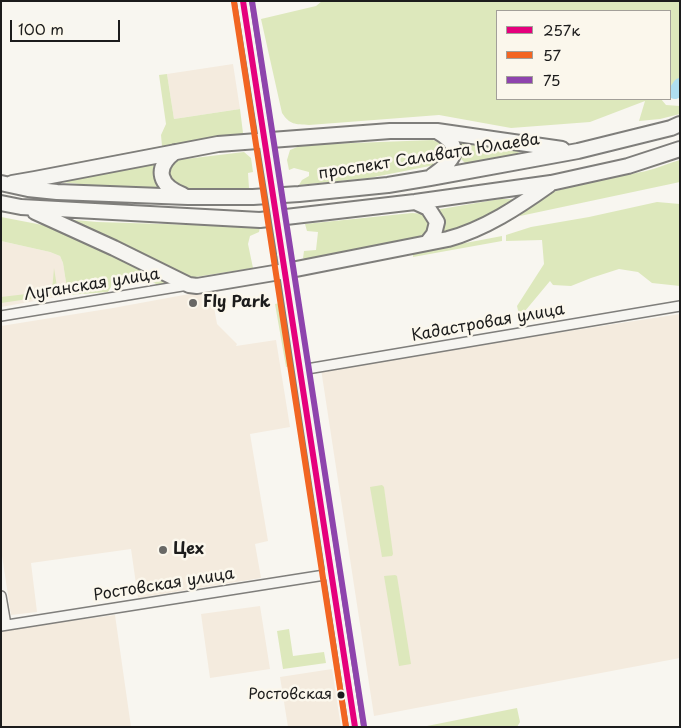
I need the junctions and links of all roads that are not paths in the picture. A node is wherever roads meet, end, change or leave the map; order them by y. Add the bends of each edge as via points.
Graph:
1 (243, 1) edge
2 (680, 124) edge
3 (437, 131) junction
4 (265, 139) junction
5 (680, 149) edge
6 (578, 151) junction
7 (174, 152) junction
8 (430, 178) junction
9 (2, 183) edge
10 (551, 184) junction
11 (188, 197) junction
12 (416, 202) junction
13 (1, 203) edge
14 (21, 207) junction
15 (427, 243) junction
16 (286, 271) junction
17 (188, 285) junction
18 (680, 306) edge
19 (1, 316) edge
20 (301, 370) junction
21 (331, 574) junction
22 (1, 596) edge
23 (3, 626) edge
24 (355, 727) edge

1 - 4 main road
2 - 6 main road, проспект Салавата Юлаева
3 - 4 main road
3 - 6 main road
3 - 8 main road via 450,141 454,153 450,162
4 - 7 main road
4 - 16 main road, bridge
5 - 10 main road via 628,166
6 - 8 main road, проспект Салавата Юлаева
7 - 9 main road
7 - 11 main road via 164,162 162,174 170,189
8 - 11 main road, проспект Салавата Юлаева via 298,194
9 - 11 main road, проспект Салавата Юлаева via 28,190
10 - 12 main road
10 - 15 main road via 467,234
12 - 14 main road via 260,220
12 - 15 main road via 428,208 437,222
13 - 14 main road
14 - 17 main road via 74,228
15 - 16 main road
16 - 17 main road via 214,284
16 - 20 main road
17 - 19 street, Луганская улица
18 - 20 street, Кадастровая улица
20 - 21 main road
21 - 23 street, Ростовская улица
21 - 24 main road
22 - 23 street

